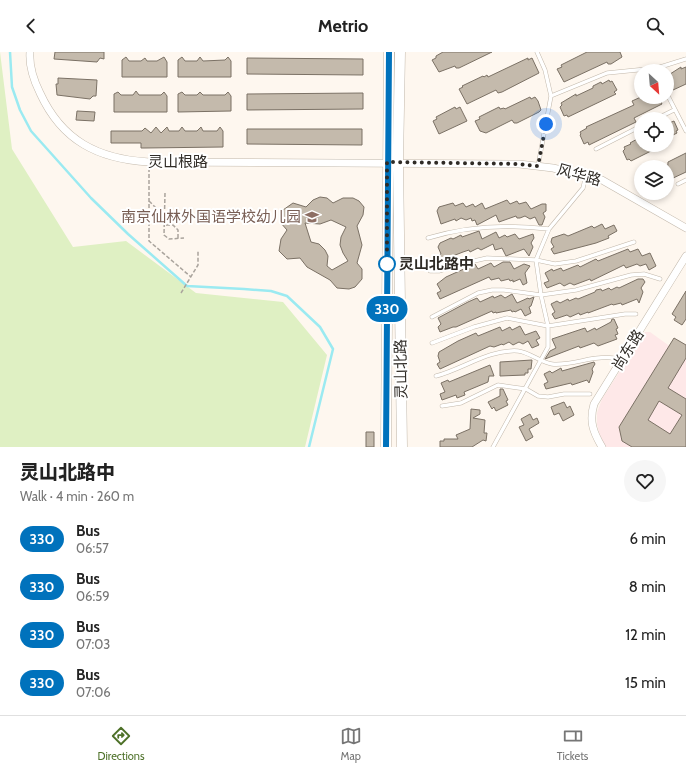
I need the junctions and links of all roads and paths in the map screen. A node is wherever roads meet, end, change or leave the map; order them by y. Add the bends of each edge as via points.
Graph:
1 (30, 52) edge
2 (389, 52) edge
3 (400, 52) edge
4 (537, 52) edge
5 (686, 58) edge
6 (670, 64) edge
7 (634, 71) edge
8 (552, 96) junction
9 (671, 104) edge
10 (674, 110) junction
11 (670, 112) edge
12 (634, 130) edge
13 (686, 131) edge
14 (596, 149) dead end
15 (149, 162) junction
16 (387, 162) junction
17 (398, 162) junction
18 (538, 166) junction
19 (586, 175) junction
20 (686, 180) edge
21 (678, 184) dead end
22 (165, 193) dead end
23 (149, 201) junction
24 (165, 217) junction
25 (165, 225) junction
26 (686, 228) edge
27 (549, 229) junction
28 (178, 238) junction
29 (184, 238) dead end
30 (428, 238) dead end
31 (634, 242) dead end
32 (198, 250) dead end
33 (686, 256) edge
34 (536, 260) junction
35 (430, 271) dead end
36 (191, 277) junction
37 (660, 279) dead end
38 (181, 293) dead end
39 (541, 295) junction
40 (636, 314) dead end
41 (432, 317) dead end
42 (548, 326) junction
43 (432, 343) dead end
44 (613, 358) dead end
45 (542, 360) junction
46 (436, 376) dead end
47 (526, 390) junction
48 (590, 394) dead end
49 (442, 406) dead end
50 (386, 447) edge
51 (402, 447) edge
52 (493, 447) edge
53 (602, 447) edge

1 - 15 street, 灵山根路 via 35,83 47,109 60,127 85,145 107,156
2 - 16 main road, 灵山北路
3 - 17 main road, 灵山北路
4 - 8 lane
5 - 6 lane
7 - 8 lane via 607,73
8 - 18 lane
9 - 10 lane
10 - 11 lane
10 - 13 lane
12 - 14 lane
15 - 16 street, 灵山根路
15 - 23 path
16 - 17 street, 风华路
16 - 50 main road, 灵山北路
17 - 18 street, 风华路
17 - 51 main road, 灵山北路
18 - 19 street, 风华路
19 - 26 street, 风华路 via 602,180
19 - 27 lane via 583,188
20 - 21 lane
22 - 24 path
23 - 24 path
23 - 36 path via 149,241
24 - 25 path
25 - 28 path via 173,225 178,230
25 - 28 path via 163,233 167,239
27 - 30 lane via 477,228 456,230
27 - 34 lane
28 - 29 path
31 - 34 lane via 555,264
32 - 36 path via 198,265
33 - 53 street, 尚东路 via 594,404 591,420 595,436
34 - 35 lane via 487,258 438,272
34 - 39 lane
36 - 38 path
37 - 39 lane via 644,274 631,275 576,290
39 - 41 lane via 504,290 478,293
39 - 42 lane
40 - 42 lane
42 - 43 lane via 507,318 474,326
42 - 45 lane via 548,347
44 - 45 lane via 602,356 572,363 551,364
45 - 46 lane via 518,351 492,354
45 - 47 lane
47 - 48 lane via 538,396 548,397
47 - 49 lane via 498,385 461,403
47 - 52 lane

